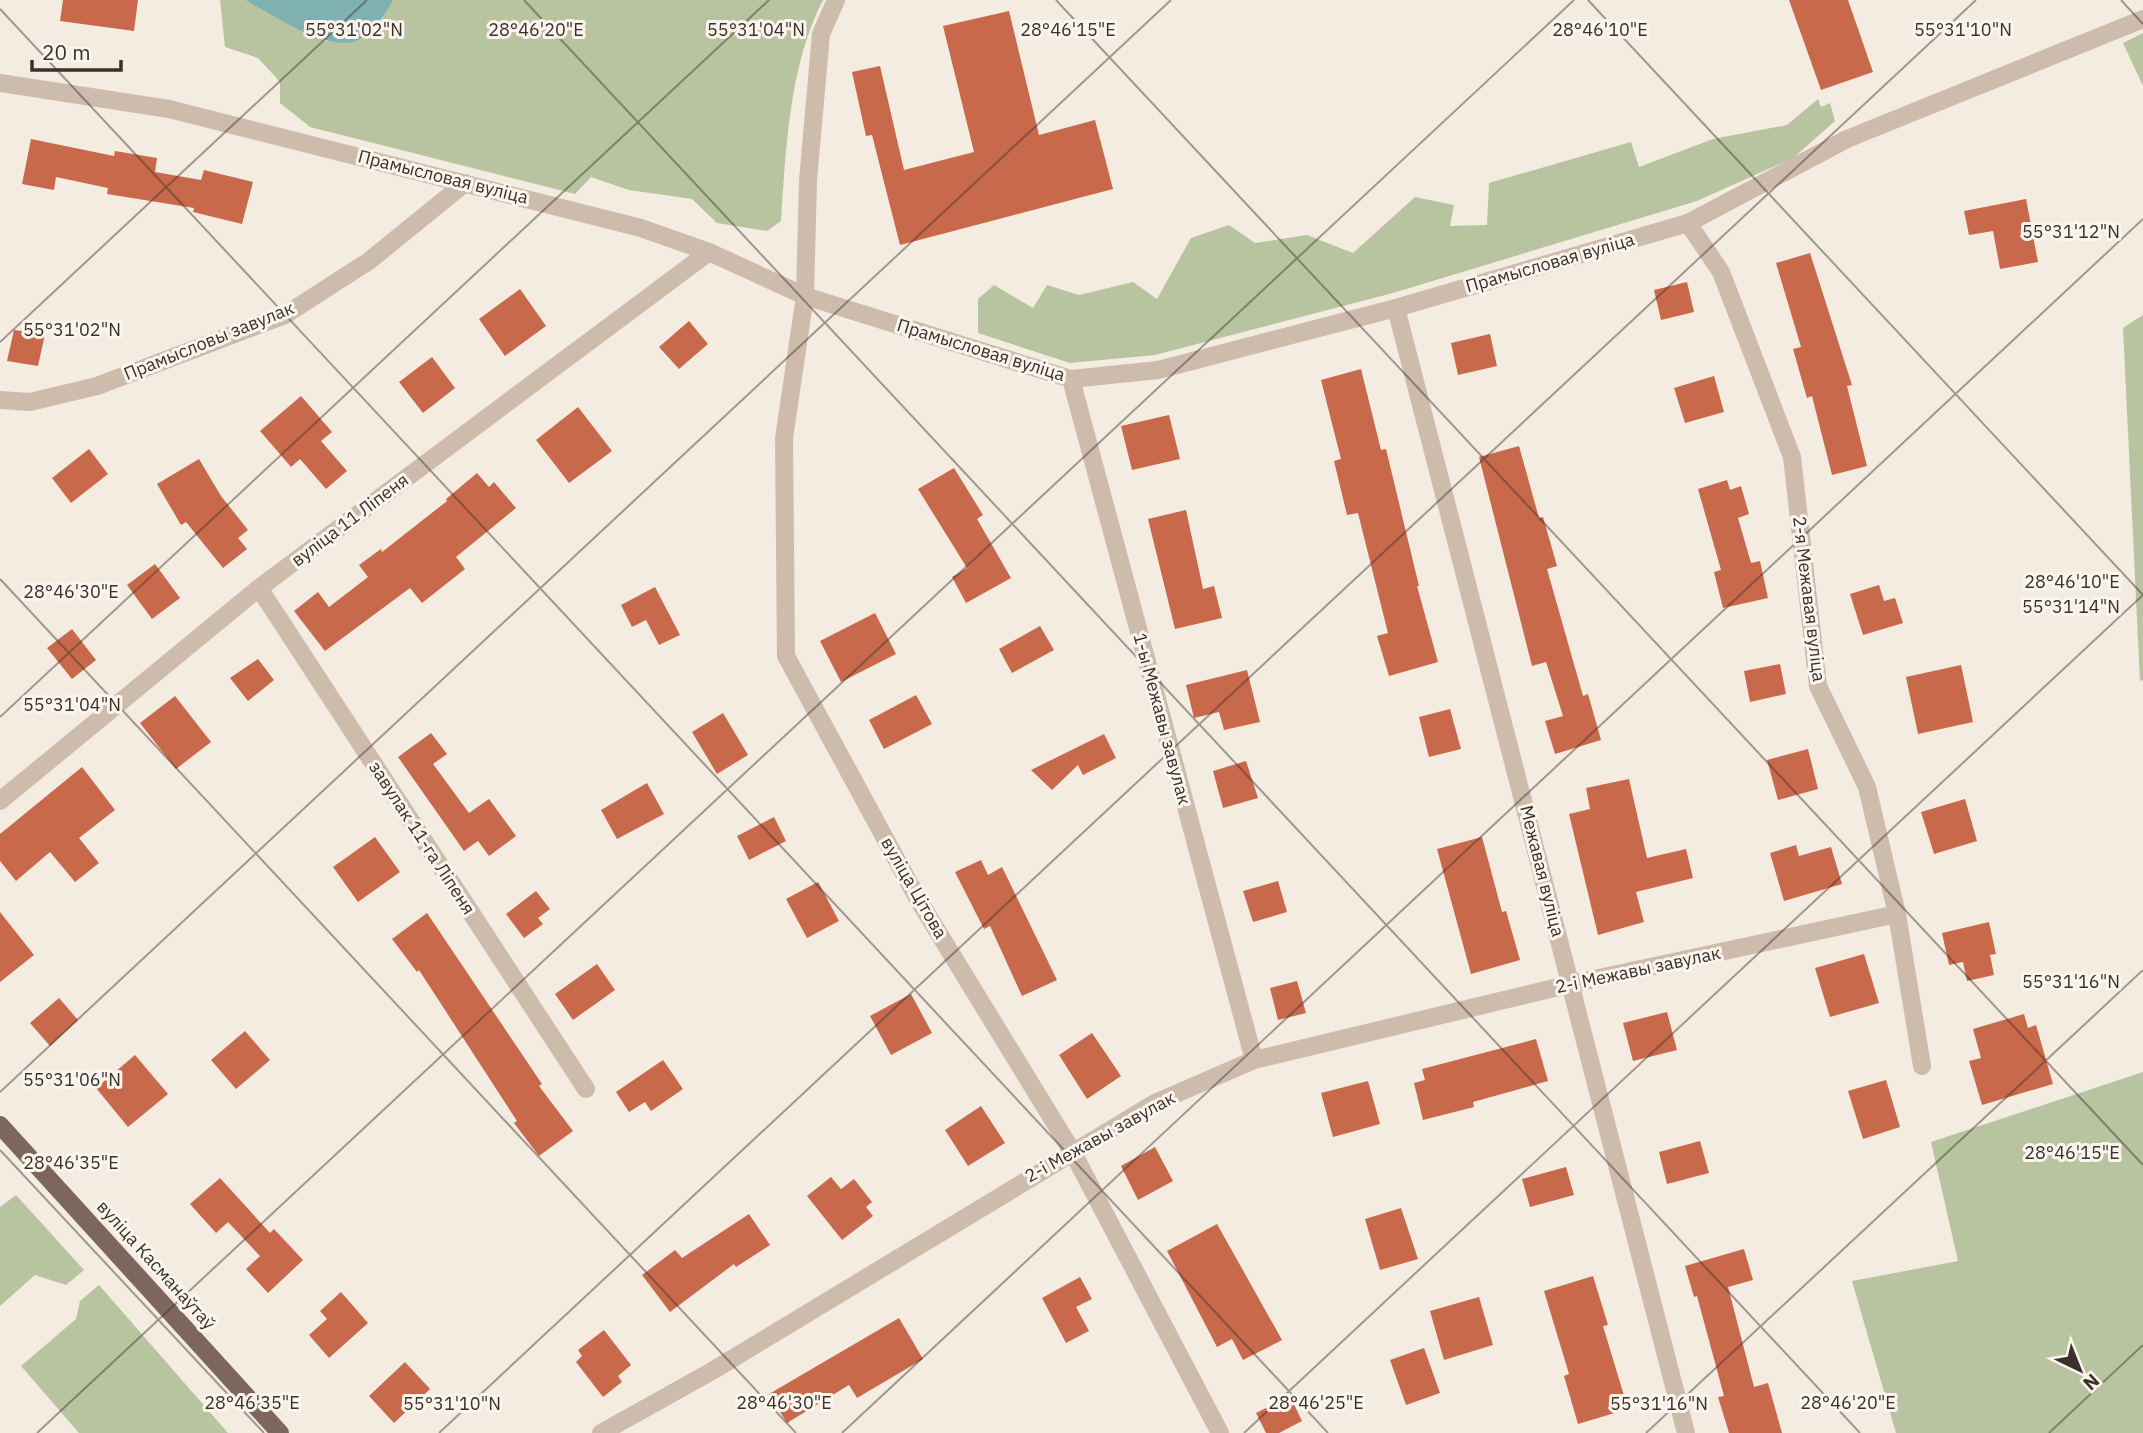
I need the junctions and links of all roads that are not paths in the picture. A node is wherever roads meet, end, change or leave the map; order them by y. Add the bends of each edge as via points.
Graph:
1 (836, 0) edge
2 (2143, 19) edge
3 (0, 83) edge
4 (464, 183) junction
5 (1688, 223) junction
6 (709, 252) junction
7 (805, 296) junction
8 (1396, 309) junction
9 (1071, 379) junction
10 (0, 400) edge
11 (259, 588) junction
12 (0, 801) edge
13 (1897, 914) junction
14 (1571, 984) junction
15 (1254, 1060) junction
16 (1922, 1066) dead end
17 (586, 1089) dead end
18 (0, 1125) edge
19 (1072, 1151) junction
20 (280, 1433) edge
21 (601, 1433) edge
22 (1220, 1433) edge
23 (1686, 1433) edge

1 - 7 street, вуліца Цітова via 821,34 808,180
2 - 5 street, Прамысловая вуліца via 1847,139
3 - 4 street, Прамысловая вуліца via 169,109
4 - 6 street, Прамысловая вуліца via 641,228
4 - 10 street, Прамысловы завулак via 369,261 285,315 97,386 30,402
5 - 8 street, Прамысловая вуліца
5 - 13 street, 2-я Межавая вуліца via 1721,272 1792,457 1818,686 1867,787
6 - 7 street, Прамысловая вуліца
6 - 11 street, вуліца 11 Ліпеня
7 - 9 street, Прамысловая вуліца
7 - 19 street, вуліца Цітова via 784,438 786,656 919,901
8 - 9 street, Прамысловая вуліца via 1157,370
8 - 14 street, Межавая вуліца
9 - 15 street, 1-ы Межавы завулак
11 - 12 street, вуліца 11 Ліпеня
11 - 17 street, завулак 11-га Ліпеня
13 - 14 street, 2-і Межавы завулак
13 - 16 street, 2-я Межавая вуліца
14 - 15 street, 2-і Межавы завулак
14 - 23 street, Межавая вуліца
15 - 19 street, 2-і Межавы завулак via 1155,1103
18 - 20 main road, вуліца Касманаўтаў
19 - 21 street, 2-і Межавы завулак via 712,1371
19 - 22 street, вуліца Цітова

